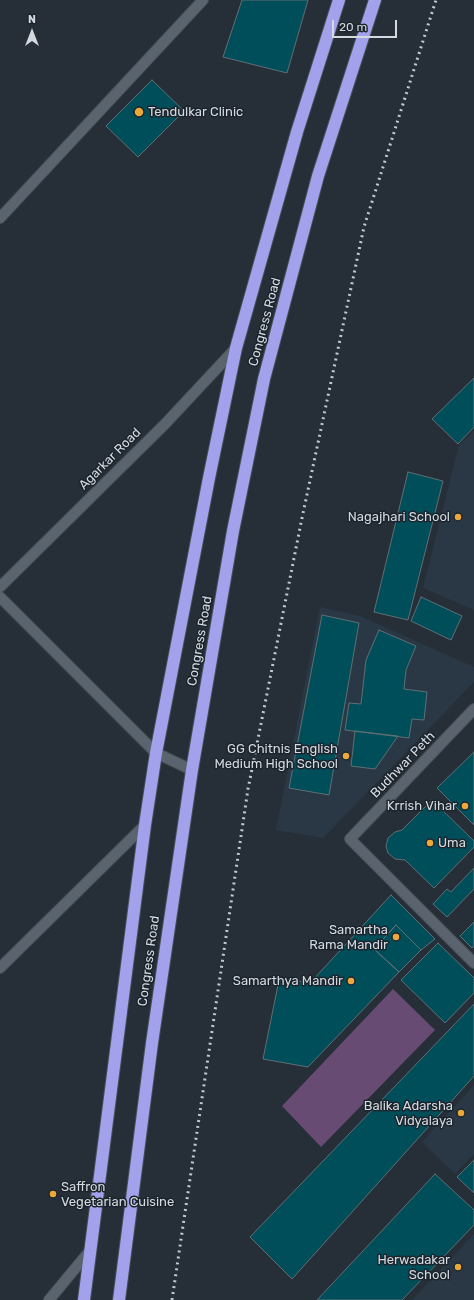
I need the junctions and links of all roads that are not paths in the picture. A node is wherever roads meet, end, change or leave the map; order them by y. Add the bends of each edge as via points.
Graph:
1 (203, 0) edge
2 (339, 0) edge
3 (375, 0) edge
4 (0, 218) edge
5 (236, 348) junction
6 (0, 587) edge
7 (0, 597) edge
8 (474, 709) edge
9 (156, 753) junction
10 (192, 770) junction
11 (145, 825) junction
12 (474, 963) edge
13 (0, 968) edge
14 (88, 1253) junction
15 (49, 1300) edge
16 (84, 1300) edge
17 (119, 1300) edge

1 - 4 street
2 - 5 highway, Congress Road
3 - 10 highway, Congress Road via 318,176 264,379 233,531
5 - 6 street, Agarkar Road via 165,424
5 - 9 highway, Congress Road
7 - 9 street
8 - 12 street, Budhwar Peth via 350,839
9 - 10 street
9 - 11 highway, Congress Road
10 - 17 highway, Congress Road via 152,1043
11 - 13 street
11 - 14 highway, Congress Road
14 - 15 street
14 - 16 highway, Congress Road

